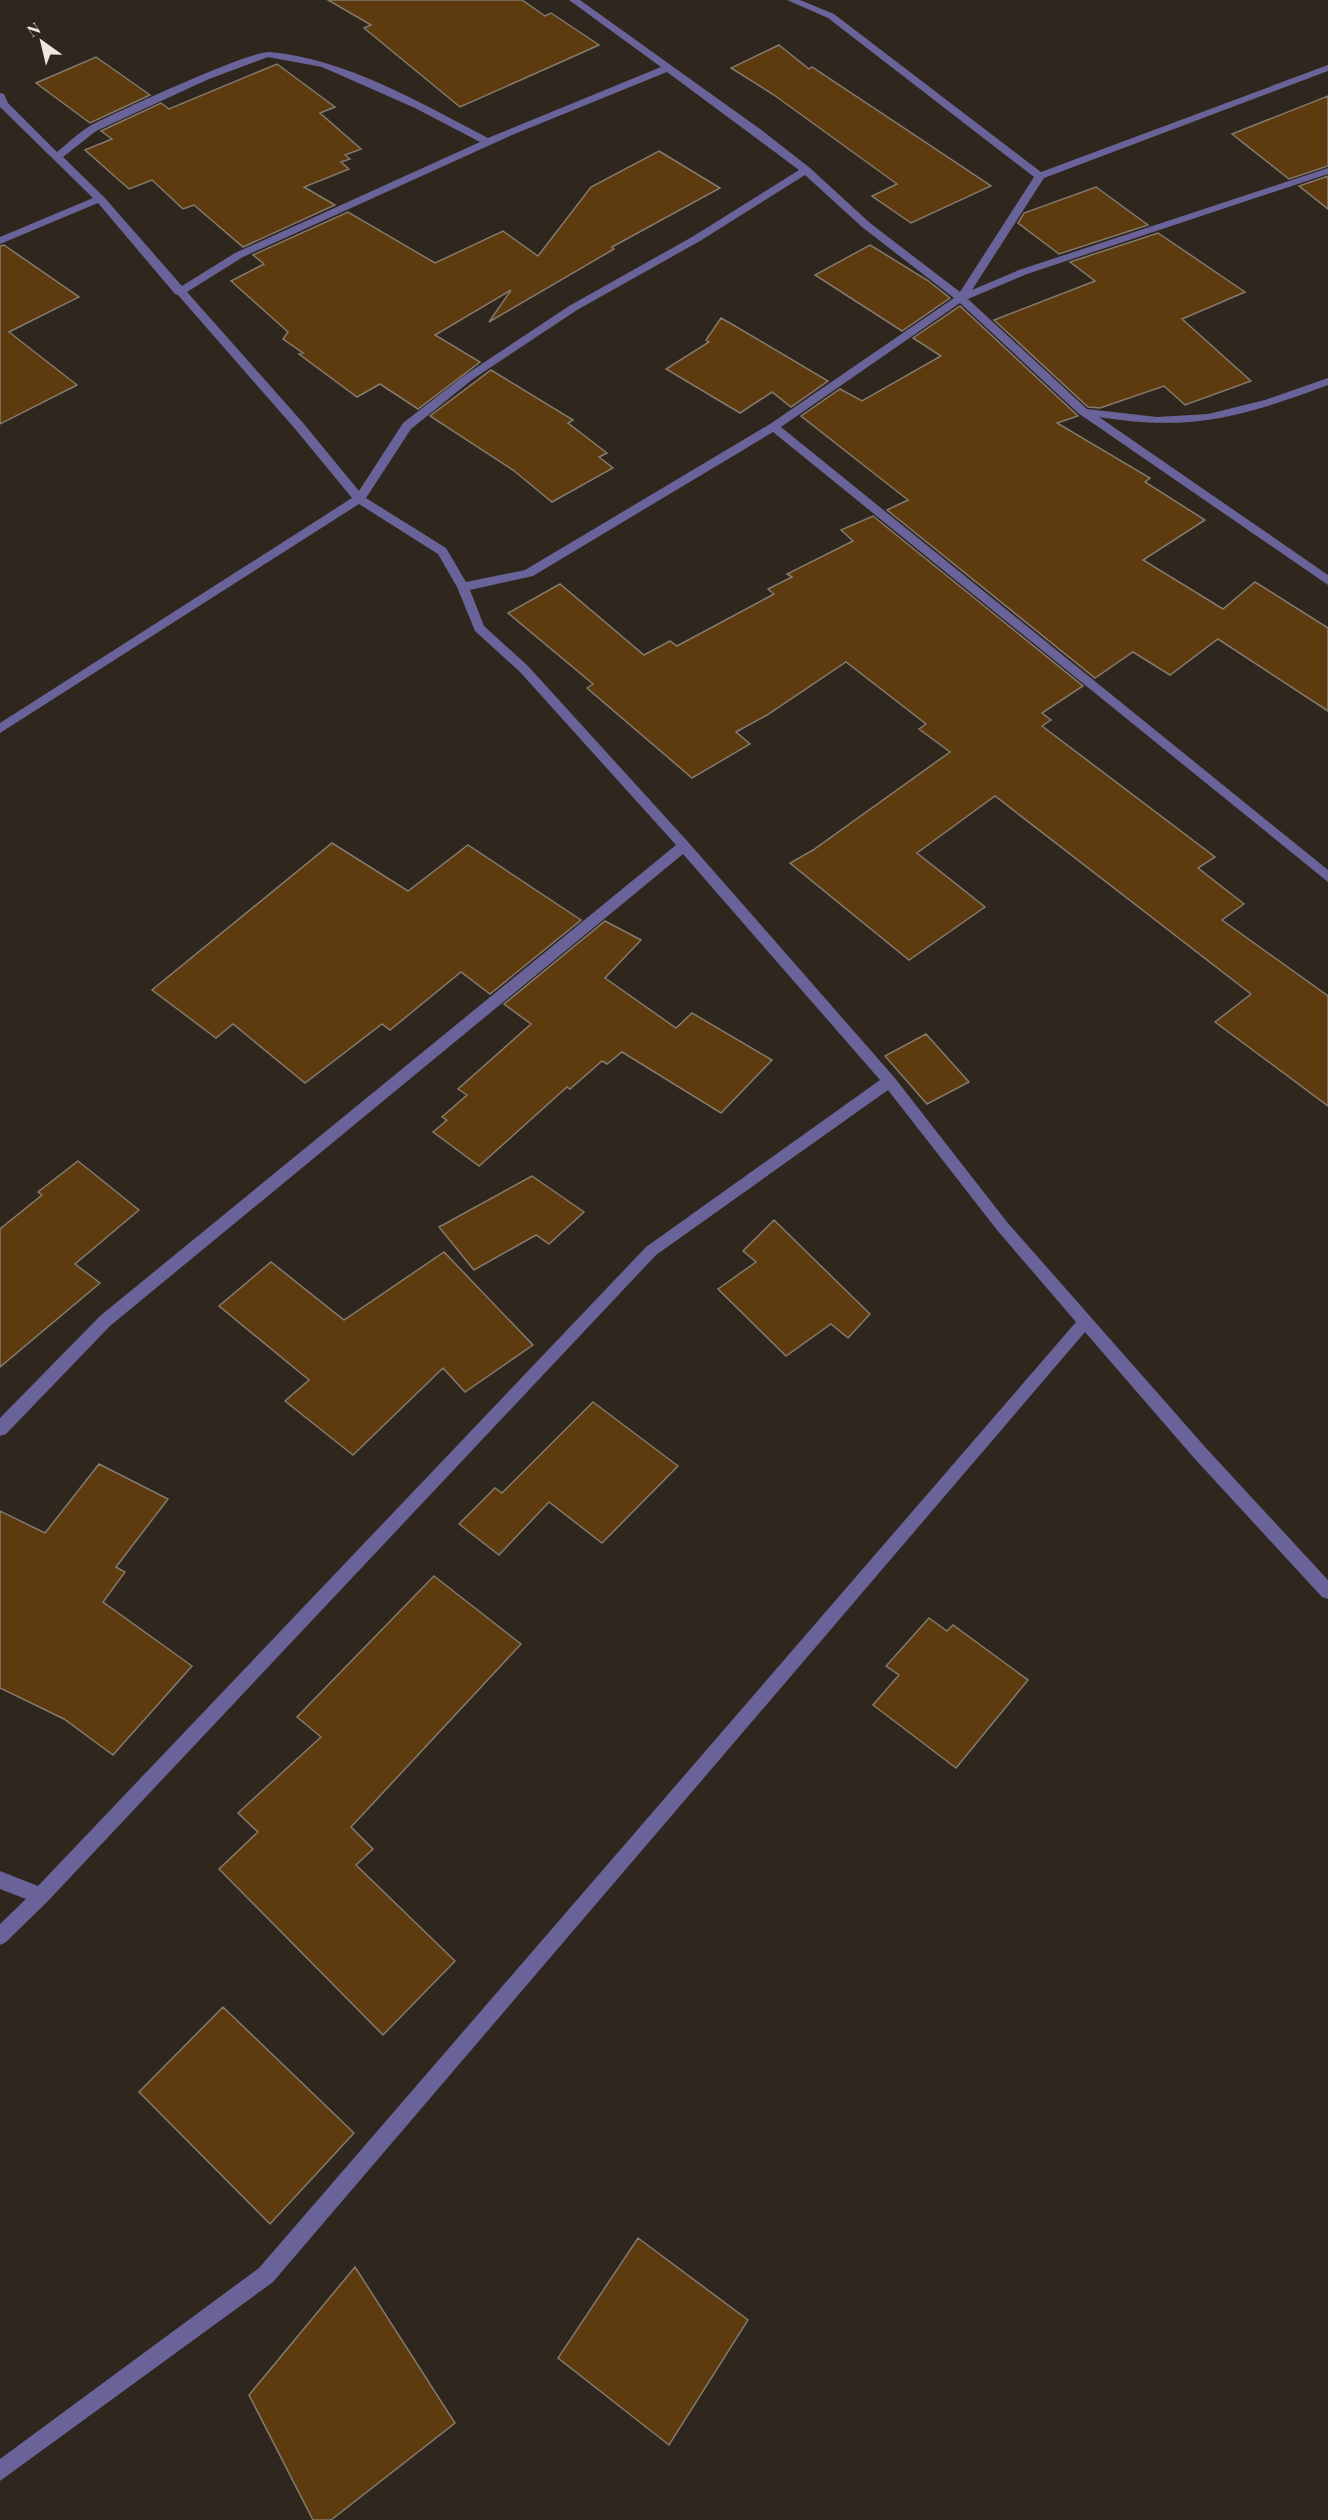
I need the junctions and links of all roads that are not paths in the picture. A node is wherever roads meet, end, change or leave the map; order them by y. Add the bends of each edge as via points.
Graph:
1 (574, 0) edge
2 (792, 0) edge
3 (668, 68) junction
4 (1328, 68) edge
5 (0, 96) edge
6 (487, 142) junction
7 (57, 157) junction
8 (806, 170) junction
9 (1328, 171) edge
10 (1040, 176) junction
11 (100, 199) junction
12 (0, 241) edge
13 (179, 292) junction
14 (961, 298) junction
15 (1328, 381) edge
16 (1082, 411) junction
17 (774, 427) junction
18 (358, 499) junction
19 (1328, 581) edge
20 (463, 587) junction
21 (0, 729) edge
22 (684, 846) junction
23 (1328, 877) edge
24 (889, 1081) junction
25 (1086, 1321) junction
26 (0, 1429) edge
27 (1328, 1592) edge
28 (0, 1880) edge
29 (41, 1896) junction
30 (0, 1936) edge
31 (0, 2471) edge

1 - 3 street
2 - 10 street via 831,16
3 - 6 street
3 - 8 street
4 - 10 street
5 - 7 street via 3,104
6 - 7 street via 419,106 325,65 267,54 92,129
6 - 13 street via 239,255
7 - 11 street
8 - 14 street via 866,225
8 - 18 street via 696,239 573,308 469,377 407,426
9 - 14 street via 1023,272
10 - 14 street
11 - 12 street
11 - 13 street
13 - 18 street via 300,427
14 - 16 street
14 - 17 street
15 - 16 street via 1212,417 1168,422
16 - 19 street
17 - 20 street via 529,573
17 - 23 street
18 - 20 street via 442,551
18 - 21 street
20 - 22 street via 479,628 524,669
22 - 24 street
22 - 26 street via 105,1321
24 - 25 street via 1002,1226
24 - 29 street via 651,1251
25 - 27 street
25 - 31 street via 266,2275
28 - 29 street
29 - 30 street

